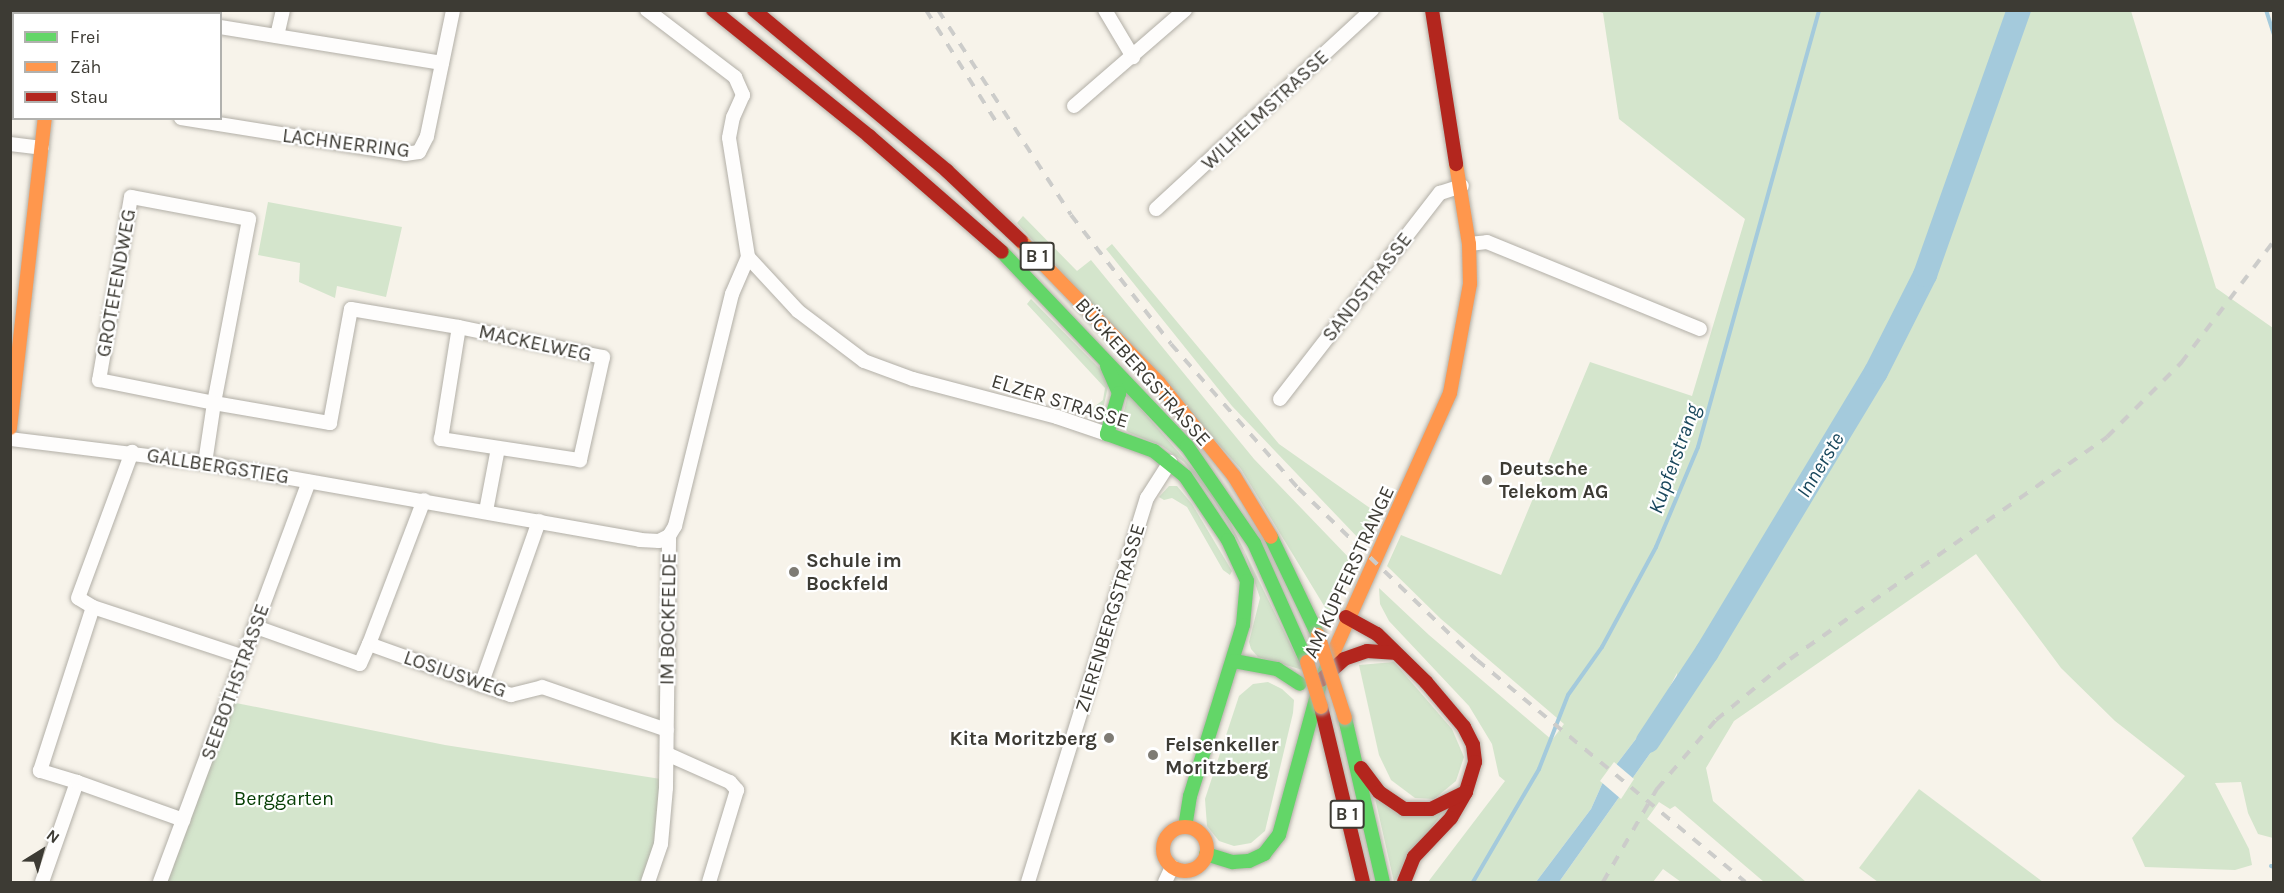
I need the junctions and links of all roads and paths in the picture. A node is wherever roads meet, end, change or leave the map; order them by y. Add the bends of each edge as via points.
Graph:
1 (283, 10) edge
2 (453, 10) edge
3 (647, 10) edge
4 (713, 10) edge
5 (754, 10) edge
6 (1105, 10) edge
7 (1185, 10) edge
8 (1372, 10) edge
9 (1432, 10) edge
10 (222, 27) edge
11 (277, 36) junction
12 (1132, 57) junction
13 (442, 63) junction
14 (1074, 106) dead end
15 (45, 120) edge
16 (194, 120) edge
17 (10, 144) edge
18 (42, 148) junction
19 (1462, 186) junction
20 (1156, 209) dead end
21 (1469, 244) junction
22 (748, 256) junction
23 (414, 321) joint
24 (459, 327) junction
25 (1700, 329) dead end
26 (1096, 346) junction
27 (1280, 399) dead end
28 (214, 403) junction
29 (10, 428) edge
30 (1107, 434) junction
31 (10, 439) edge
32 (498, 448) junction
33 (132, 452) junction
34 (1170, 462) junction
35 (205, 463) junction
36 (309, 482) junction
37 (424, 500) junction
38 (486, 511) junction
39 (539, 521) junction
40 (669, 536) junction
41 (93, 607) junction
42 (1346, 617) junction
43 (256, 627) junction
44 (369, 644) junction
45 (1394, 653) junction
46 (244, 657) junction
47 (1234, 661) junction
48 (1321, 680) junction
49 (481, 685) junction
50 (1321, 707) junction
51 (667, 730) junction
52 (667, 754) junction
53 (1355, 759) junction
54 (78, 782) junction
55 (1466, 792) junction
56 (183, 820) junction
57 (1185, 827) junction
58 (1206, 854) junction
59 (1172, 867) junction
60 (42, 882) edge
61 (160, 882) edge
62 (648, 882) edge
63 (709, 882) edge
64 (1028, 882) edge
65 (1165, 882) edge
66 (1363, 882) edge
67 (1383, 882) edge
68 (1404, 882) edge

1 - 11 street
2 - 13 street, LACHNERRING
3 - 22 street via 735,78 743,95 729,138
4 - 26 main road, BÜCKEBERGSTRASSE / B 1 via 869,136 994,244
5 - 53 main road, BÜCKEBERGSTRASSE / B 1, bridge via 954,178 1061,279 1159,383 1234,476 1275,544 1318,634
6 - 12 street
7 - 12 street
8 - 20 street, WILHELMSTRASSE
9 - 19 main road, AM KUPFERSTRANGE
10 - 11 street
11 - 13 street
12 - 14 street
13 - 16 street, LACHNERRING via 427,136 419,152 405,154
15 - 18 main road
17 - 18 street
18 - 29 main road
19 - 21 main road, AM KUPFERSTRANGE
19 - 27 street, SANDSTRASSE via 1440,193
21 - 25 street via 1487,242
21 - 42 main road, AM KUPFERSTRANGE via 1468,303 1450,393
22 - 30 street, ELZER STRASSE via 805,318 864,361 913,380 1058,417
22 - 40 street, IM BOCKFELDE via 732,294 677,518
23 - 24 street, MACKELWEG
23 - 28 street, GROTEFENDWEG via 351,309 330,423
24 - 32 street, MACKELWEG via 441,440
24 - 32 street, MACKELWEG via 603,357 580,460
26 - 30 main road via 1119,393
26 - 50 main road, BÜCKEBERGSTRASSE / B 1, bridge via 1187,446 1222,493 1265,563 1307,662
28 - 28 street, GROTEFENDWEG via 249,219 131,197 99,380
28 - 35 street, GROTEFENDWEG
30 - 34 main road, ELZER STRASSE via 1154,451
31 - 33 street, GALLBERGSTIEG
32 - 38 street
33 - 35 street, GALLBERGSTIEG
33 - 41 street via 78,598
34 - 47 main road, ELZER STRASSE via 1206,503 1247,580 1248,602
34 - 64 street, ZIERENBERGSTRASSE via 1147,498
35 - 36 street, GALLBERGSTIEG
36 - 37 street, GALLBERGSTIEG
36 - 43 street, SEEBOTHSTRASSE
37 - 38 street, GALLBERGSTIEG
37 - 44 street
38 - 39 street, GALLBERGSTIEG
39 - 40 street, GALLBERGSTIEG via 640,540 659,542
39 - 49 street
40 - 51 street, IM BOCKFELDE
41 - 46 street
41 - 54 street via 40,771
42 - 45 main road via 1377,634
42 - 48 main road, AM KUPFERSTRANGE
43 - 44 street via 360,664
43 - 46 street, SEEBOTHSTRASSE
44 - 49 street, LOSIUSWEG
45 - 48 main road via 1367,651 1344,659
45 - 55 main road via 1426,682 1464,727 1475,762
46 - 56 street, SEEBOTHSTRASSE
47 - 50 main road via 1278,669 1300,684
47 - 57 main road, ELZER STRASSE via 1190,796
48 - 58 main road, AM KUPFERSTRANGE via 1281,830 1271,847 1244,862
49 - 51 street, LOSIUSWEG via 511,695 542,687
50 - 66 main road, BÜCKEBERGSTRASSE / B 1
51 - 52 street, IM BOCKFELDE
52 - 62 street, IM BOCKFELDE via 661,844
52 - 63 street via 730,782 737,790
53 - 55 main road via 1379,792 1404,809 1431,809
53 - 67 main road, BÜCKEBERGSTRASSE / B 1
54 - 56 street
54 - 60 street
55 - 68 main road via 1451,818 1414,856
56 - 61 street, SEEBOTHSTRASSE
57 - 58 main road via 1200,834
57 - 59 main road via 1174,830 1165,841 1164,855
58 - 59 main road via 1192,870
59 - 65 street

